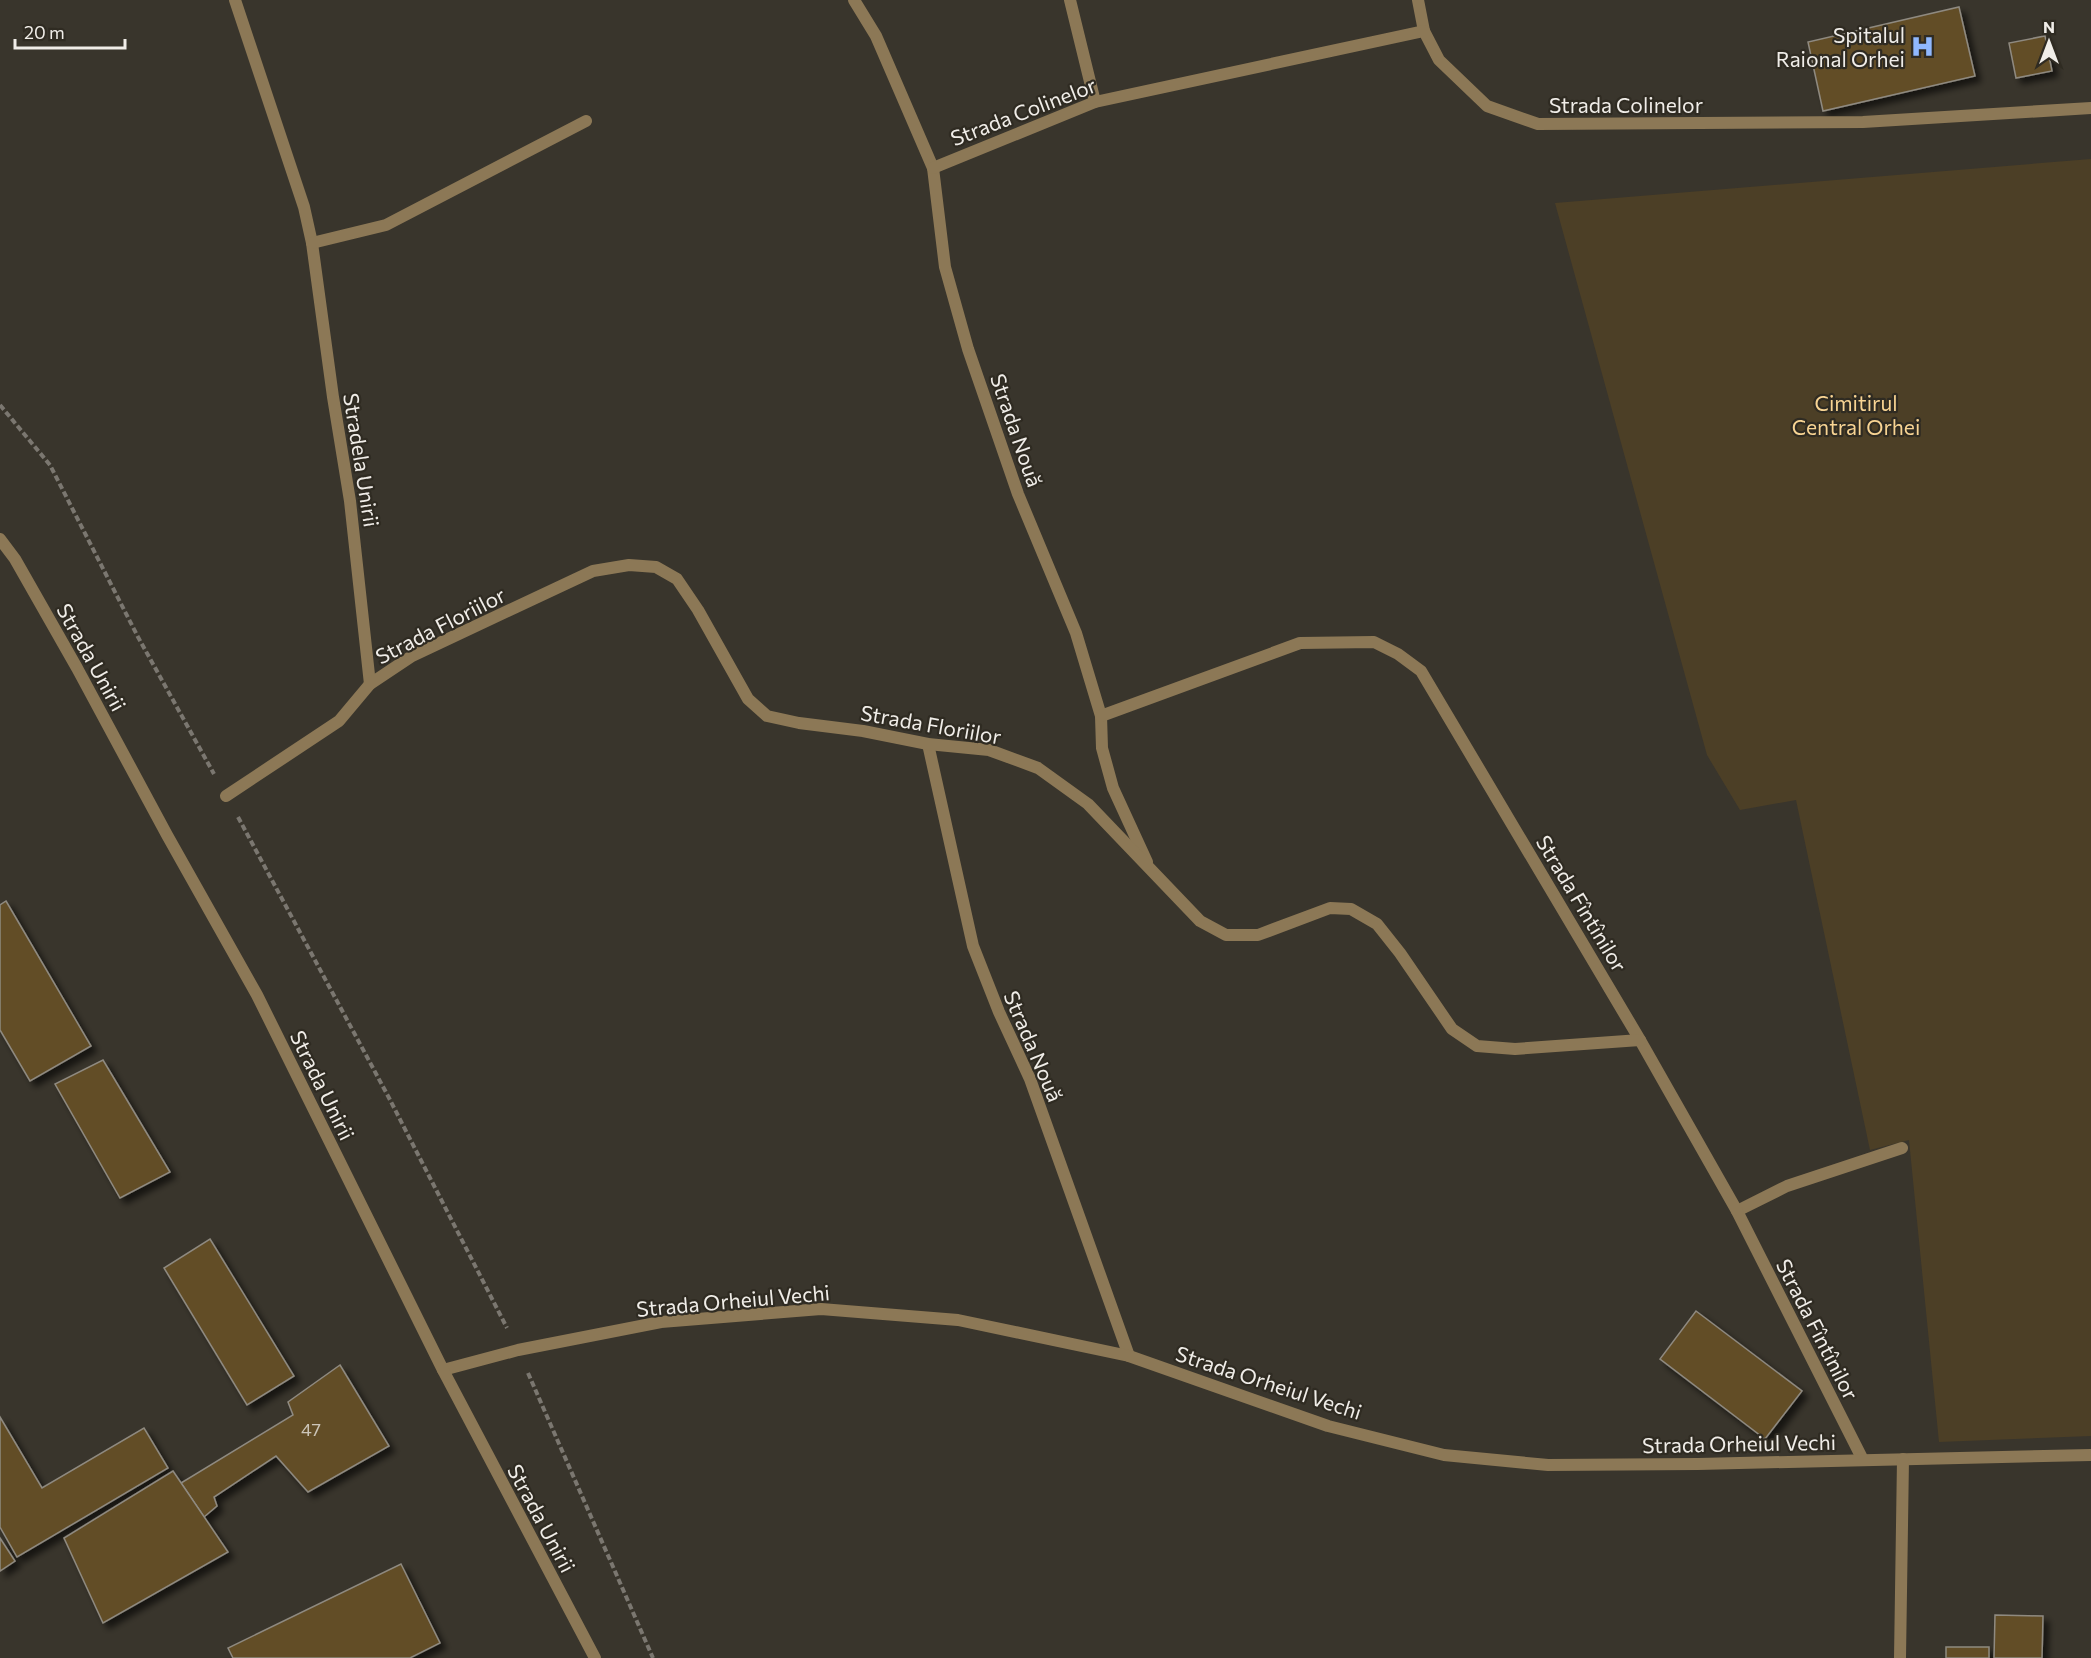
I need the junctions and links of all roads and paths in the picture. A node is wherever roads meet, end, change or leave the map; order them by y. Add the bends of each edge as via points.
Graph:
1 (235, 0) edge
2 (854, 0) edge
3 (1070, 0) edge
4 (1418, 0) edge
5 (1424, 31) junction
6 (1095, 102) junction
7 (2091, 108) edge
8 (586, 121) dead end
9 (933, 168) junction
10 (312, 243) junction
11 (0, 405) edge
12 (0, 539) edge
13 (370, 684) junction
14 (1101, 716) junction
15 (928, 744) junction
16 (226, 796) junction
17 (1151, 871) junction
18 (1640, 1040) junction
19 (1902, 1148) dead end
20 (1737, 1212) junction
21 (518, 1350) junction
22 (1129, 1356) junction
23 (442, 1370) junction
24 (2091, 1455) edge
25 (1903, 1458) junction
26 (1863, 1460) junction
27 (585, 1641) junction
28 (587, 1658) edge
29 (595, 1658) edge
30 (653, 1658) edge
31 (1900, 1658) edge

1 - 10 street, Stradela Unirii via 304,207
2 - 9 street, Strada Nouă via 876,36
3 - 6 street
4 - 5 street
5 - 6 street, Strada Colinelor
5 - 7 street, Strada Colinelor via 1439,60 1487,106 1538,124 1863,122
6 - 9 street, Strada Colinelor
8 - 10 street via 386,225
9 - 14 street, Strada Nouă via 945,267 968,349 1018,494 1076,633
10 - 13 street, Stradela Unirii via 350,501
11 - 16 path via 50,465 138,637
12 - 23 street, Strada Unirii via 77,668 257,995
13 - 15 street, Strada Floriilor via 412,656 593,572 629,566 656,567 677,579 748,699 767,716
13 - 16 street, Strada Floriilor via 339,721
14 - 17 street, Strada Nouă via 1102,748 1113,788
14 - 18 street, Strada Fîntînilor via 1300,643 1374,642 1398,654 1421,671
15 - 17 street, Strada Floriilor via 990,750 1038,768 1088,804
15 - 22 street, Strada Nouă via 973,946 1030,1079
16 - 21 path via 388,1096
17 - 18 street, Strada Floriilor via 1200,921 1226,935 1258,935 1330,908 1351,909 1377,924 1452,1029 1477,1046 1515,1049
18 - 20 street, Strada Fîntînilor
19 - 20 street via 1787,1186
20 - 26 street, Strada Fîntînilor
21 - 22 street, Strada Orheiul Vechi via 661,1322 821,1309 958,1320
21 - 23 street, Strada Orheiul Vechi
21 - 30 path
22 - 26 street, Strada Orheiul Vechi via 1328,1426 1444,1455 1548,1465
23 - 27 street, Strada Unirii
24 - 25 street, Strada Orheiul Vechi
25 - 26 street, Strada Orheiul Vechi
25 - 31 street
27 - 28 street
27 - 29 street, Strada Unirii

